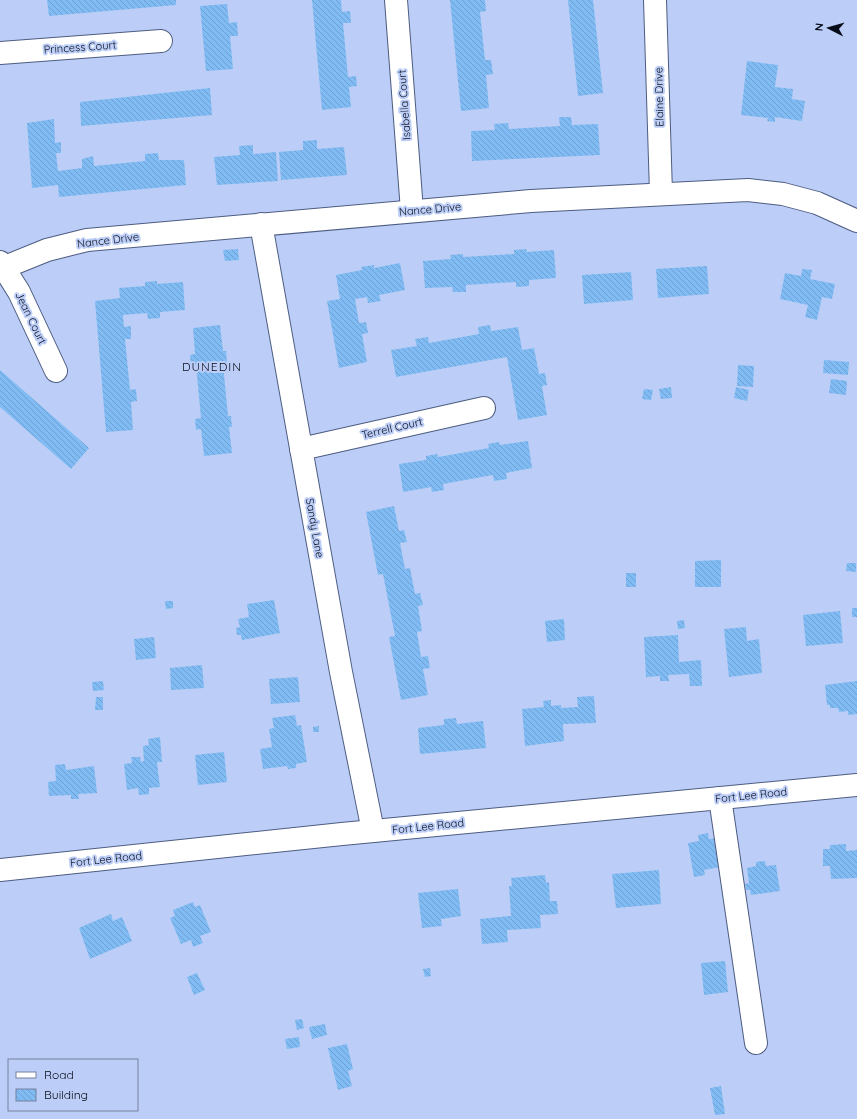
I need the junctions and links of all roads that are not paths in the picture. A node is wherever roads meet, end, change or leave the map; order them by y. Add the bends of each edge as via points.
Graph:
1 (396, 0) edge
2 (655, 0) edge
3 (160, 41) dead end
4 (0, 53) edge
5 (661, 193) junction
6 (412, 211) junction
7 (857, 221) edge
8 (261, 224) junction
9 (1, 266) edge
10 (56, 371) dead end
11 (484, 408) dead end
12 (301, 449) junction
13 (857, 784) edge
14 (720, 798) junction
15 (373, 831) junction
16 (0, 870) edge
17 (756, 1043) dead end

1 - 6 street, Isabella Court
2 - 5 street, Elaine Drive
3 - 4 street, Princess Court
5 - 6 street, Nance Drive
5 - 7 street, Nance Drive via 748,190 783,194 817,203
6 - 8 street, Nance Drive
8 - 9 street, Nance Drive via 87,240 47,250
8 - 12 street, Sandy Lane
9 - 10 street, Jean Court via 19,292
11 - 12 street, Terrell Court
12 - 15 street, Sandy Lane
13 - 14 street, Fort Lee Road
14 - 15 street, Fort Lee Road
14 - 17 street
15 - 16 street, Fort Lee Road

